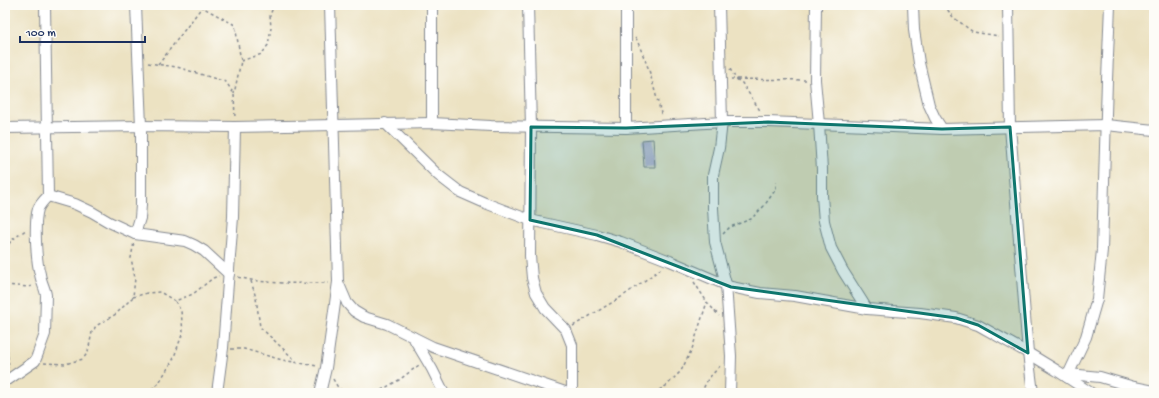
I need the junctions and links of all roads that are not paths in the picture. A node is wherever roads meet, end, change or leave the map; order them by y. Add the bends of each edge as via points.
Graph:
1 (45, 5) edge
2 (136, 5) edge
3 (330, 5) edge
4 (432, 5) edge
5 (528, 5) edge
6 (626, 5) edge
7 (719, 5) edge
8 (816, 5) edge
9 (913, 5) edge
10 (1008, 5) edge
11 (1110, 5) edge
12 (722, 122) junction
13 (386, 123) junction
14 (432, 123) junction
15 (334, 124) junction
16 (819, 124) junction
17 (1106, 124) junction
18 (141, 126) junction
19 (235, 127) junction
20 (531, 127) junction
21 (5, 128) edge
22 (46, 128) junction
23 (626, 128) junction
24 (942, 128) junction
25 (1010, 128) junction
26 (1154, 130) edge
27 (48, 196) junction
28 (530, 220) junction
29 (135, 234) junction
30 (228, 274) junction
31 (338, 282) junction
32 (726, 284) junction
33 (867, 309) junction
34 (413, 337) junction
35 (1028, 353) junction
36 (1068, 376) junction
37 (7, 379) edge
38 (1154, 391) edge
39 (217, 393) edge
40 (320, 393) edge
41 (444, 393) edge
42 (568, 393) edge
43 (572, 393) edge
44 (730, 393) edge
45 (1033, 393) edge
46 (1091, 393) edge

1 - 22 street
2 - 18 street
3 - 15 street
4 - 14 street
5 - 20 street
6 - 23 street
7 - 12 street
8 - 16 street via 815,80
9 - 24 street via 919,63 929,105
10 - 25 street
11 - 17 street
12 - 16 street
12 - 23 street
12 - 32 street via 713,175 714,242
13 - 14 street
13 - 15 street
13 - 28 street via 438,175 460,192
14 - 20 street
15 - 19 street
15 - 31 street
16 - 24 street
16 - 33 street via 824,221 831,248
17 - 25 street
17 - 26 street
17 - 36 street via 1098,299 1086,337
18 - 19 street
18 - 22 street
18 - 29 street via 141,205
19 - 30 street via 233,216
20 - 23 street
20 - 28 street
21 - 22 street
22 - 27 street
24 - 25 street
25 - 35 street
27 - 29 street via 92,212
27 - 37 street via 38,209 36,224 38,268 46,290 45,334 35,361
28 - 32 street via 621,242
28 - 43 street via 532,278 536,293 545,308 566,330 572,345
29 - 30 street via 185,241 204,251
30 - 39 street
31 - 34 street via 347,304 354,312
31 - 40 street
32 - 33 street via 760,293 795,296
32 - 44 street via 731,356
33 - 35 street via 956,318 978,325
34 - 41 street
34 - 42 street via 433,347
35 - 36 street
35 - 45 street
36 - 38 street via 1100,377
36 - 46 street

